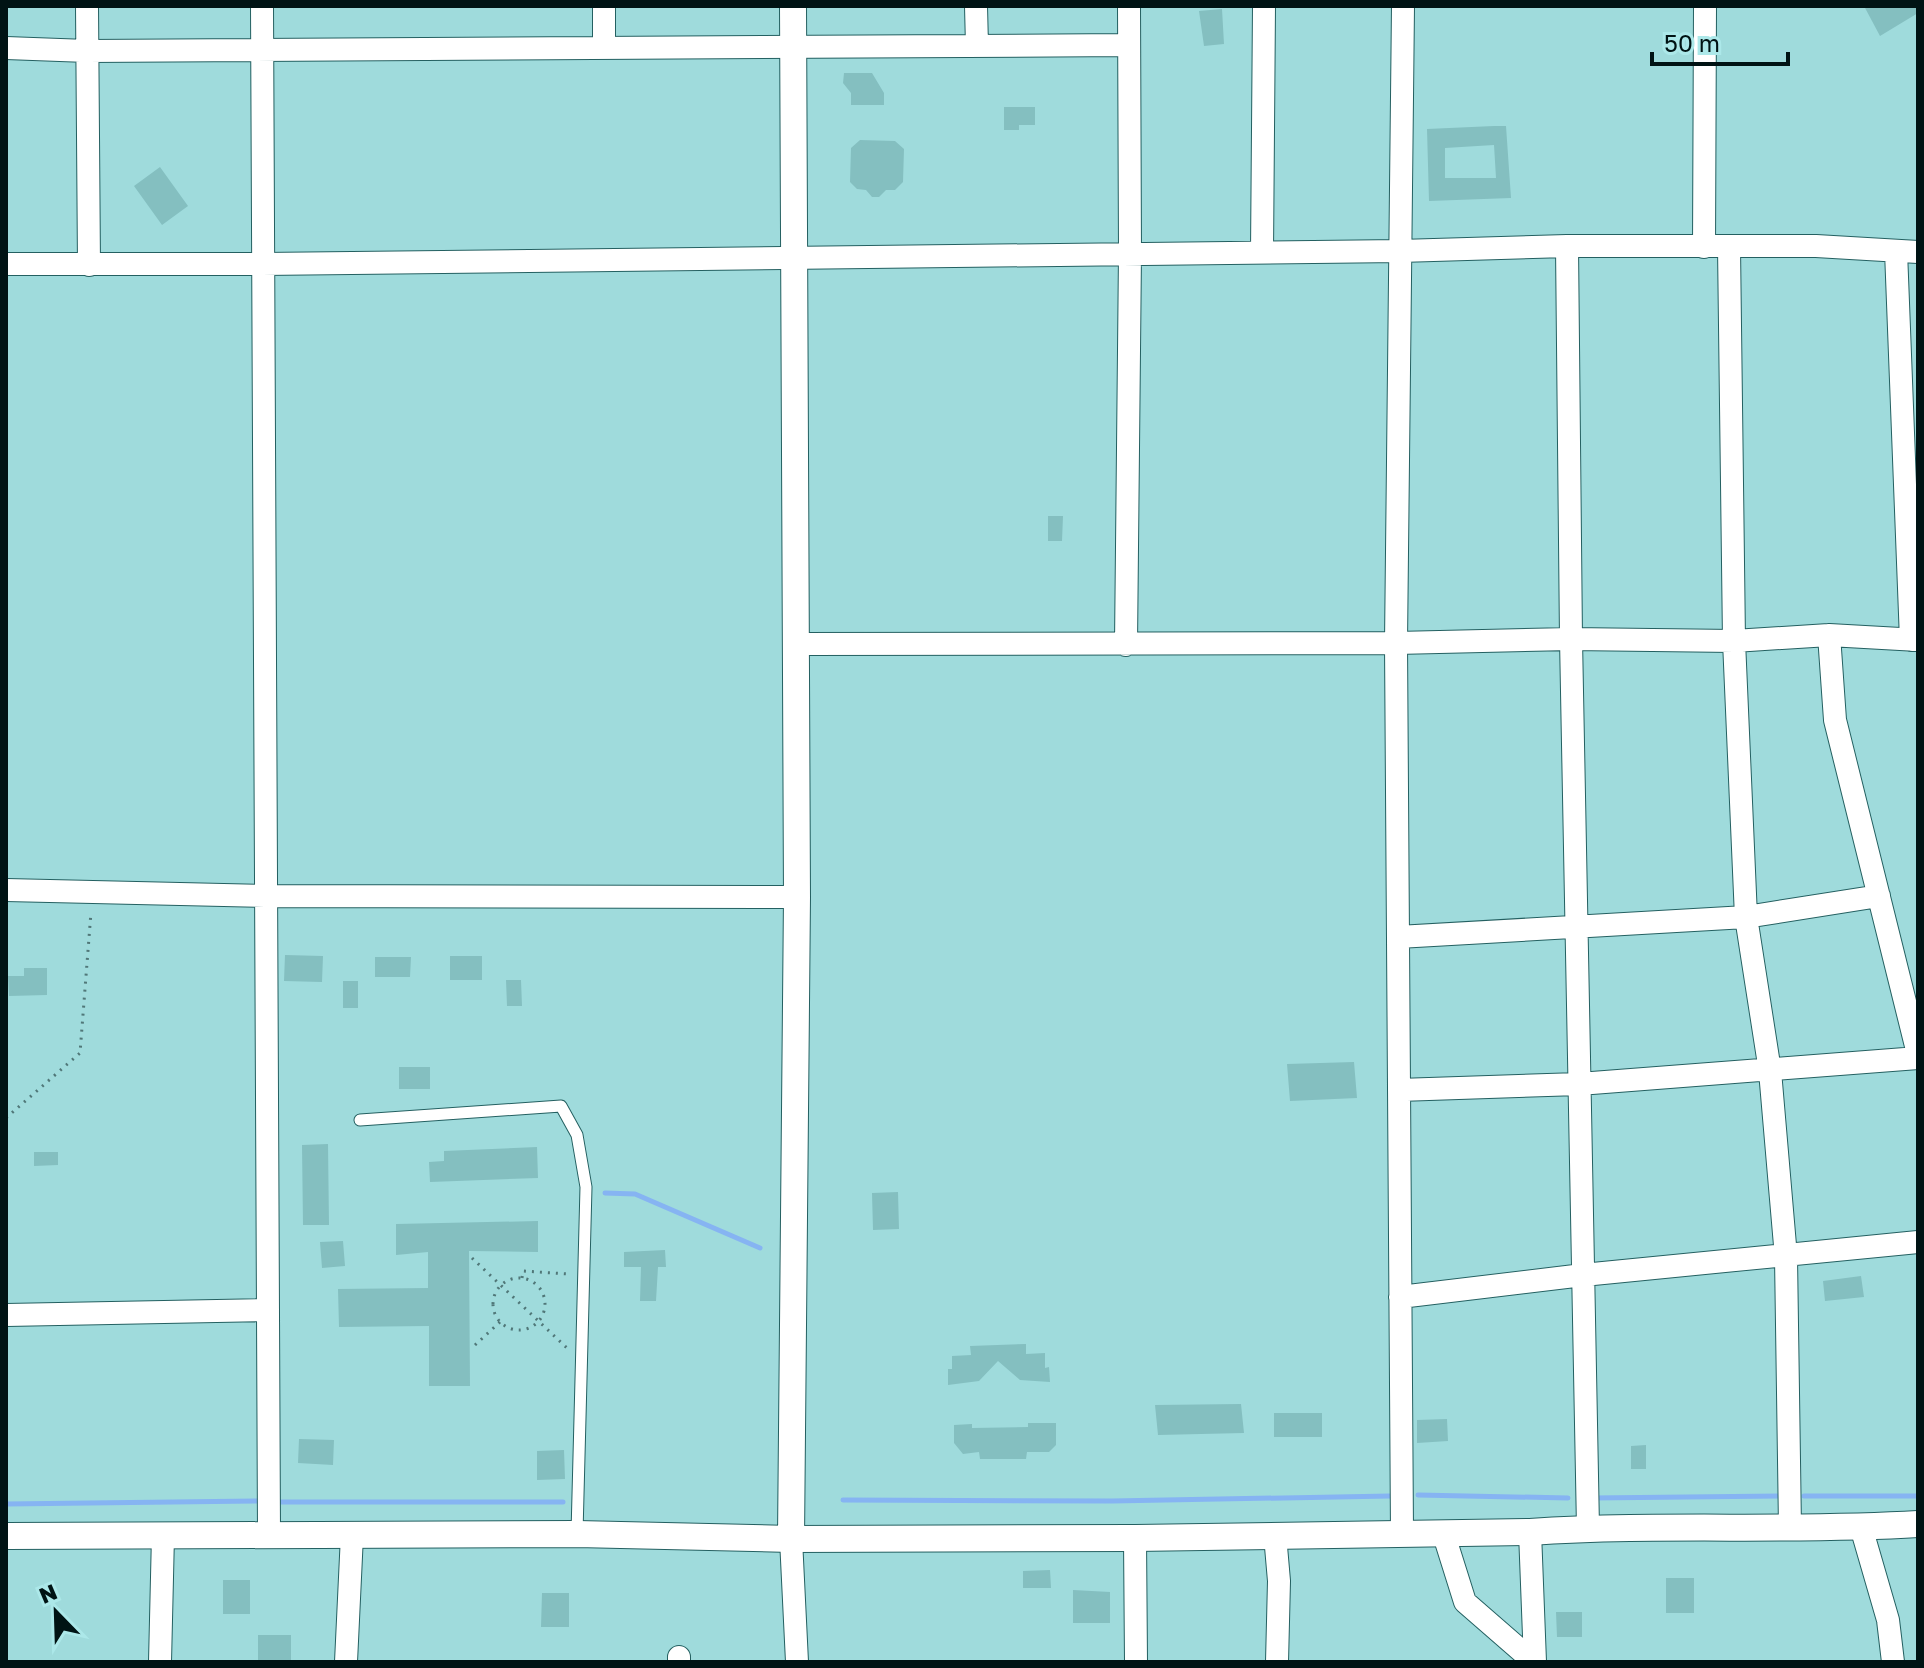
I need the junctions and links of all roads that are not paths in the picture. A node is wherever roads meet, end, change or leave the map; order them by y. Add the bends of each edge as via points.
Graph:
1 (87, 6) edge
2 (262, 6) edge
3 (604, 6) edge
4 (793, 6) edge
5 (976, 6) edge
6 (1129, 6) edge
7 (1264, 6) edge
8 (1403, 6) edge
9 (1705, 6) edge
10 (1129, 45) junction
11 (977, 46) junction
12 (604, 47) junction
13 (793, 47) junction
14 (6, 48) edge
15 (262, 49) junction
16 (87, 51) junction
17 (1567, 246) junction
18 (1704, 247) junction
19 (1729, 247) junction
20 (1400, 251) junction
21 (1262, 252) junction
22 (1907, 252) edge
23 (1130, 253) junction
24 (794, 258) junction
25 (6, 264) edge
26 (262, 264) junction
27 (89, 265) junction
28 (1829, 635) junction
29 (1571, 639) junction
30 (1914, 640) edge
31 (1734, 641) junction
32 (1396, 643) junction
33 (796, 644) junction
34 (1126, 645) junction
35 (6, 890) edge
36 (265, 896) junction
37 (1879, 896) junction
38 (797, 897) junction
39 (1746, 917) junction
40 (1576, 928) junction
41 (1398, 937) junction
42 (1918, 1056) edge
43 (1770, 1071) junction
44 (1579, 1084) junction
45 (1399, 1090) junction
46 (360, 1120) dead end
47 (1918, 1242) edge
48 (1786, 1257) junction
49 (1583, 1275) junction
50 (1400, 1297) junction
51 (267, 1310) junction
52 (6, 1315) edge
53 (1918, 1524) edge
54 (1861, 1527) junction
55 (1588, 1528) junction
56 (1790, 1528) junction
57 (1402, 1532) junction
58 (1443, 1532) junction
59 (1530, 1532) junction
60 (269, 1533) junction
61 (577, 1534) junction
62 (163, 1535) junction
63 (352, 1535) junction
64 (1275, 1535) junction
65 (6, 1536) edge
66 (1135, 1538) junction
67 (791, 1539) junction
68 (160, 1662) edge
69 (346, 1662) edge
70 (797, 1662) edge
71 (1136, 1662) edge
72 (1277, 1662) edge
73 (1534, 1662) edge
74 (1893, 1662) edge

1 - 16 street
2 - 15 street
3 - 12 street
4 - 13 street
5 - 11 street
6 - 10 street
7 - 21 street
8 - 20 street
9 - 18 street
10 - 11 street
10 - 23 street
11 - 13 street
12 - 13 street
12 - 15 street
13 - 24 street
14 - 16 street
15 - 16 street
15 - 26 street
16 - 27 street
17 - 18 street
17 - 20 street
17 - 29 street
18 - 19 street
19 - 22 street
19 - 31 street
20 - 21 street
20 - 32 street
21 - 23 street
22 - 30 street
23 - 24 street
23 - 34 street
24 - 26 street
24 - 33 street
25 - 27 street
26 - 27 street
26 - 36 street
28 - 30 street
28 - 31 street
28 - 37 street via 1835,720
29 - 31 street
29 - 32 street
29 - 40 street
31 - 39 street
32 - 34 street
32 - 41 street
33 - 34 street
33 - 38 street
35 - 36 street
36 - 38 street
36 - 51 street
37 - 39 street
37 - 42 street
38 - 67 street
39 - 40 street
39 - 43 street
40 - 41 street
40 - 44 street
41 - 45 street
42 - 43 street
43 - 44 street
43 - 48 street
44 - 45 street
44 - 49 street
45 - 50 street
46 - 61 lane via 561,1106 577,1135 586,1187
47 - 48 street
48 - 49 street
48 - 56 street
49 - 50 street
49 - 55 street
50 - 57 street
51 - 52 street
51 - 60 street
53 - 54 street
54 - 56 street
54 - 74 street via 1888,1620
55 - 56 street
55 - 59 street
57 - 58 street
57 - 64 street
58 - 59 street
58 - 73 street via 1465,1602
59 - 73 street
60 - 62 street
60 - 63 street
61 - 63 street
61 - 67 street
62 - 65 street
62 - 68 street
63 - 69 street
64 - 66 street
64 - 72 street
66 - 67 street
66 - 71 street
67 - 70 street

